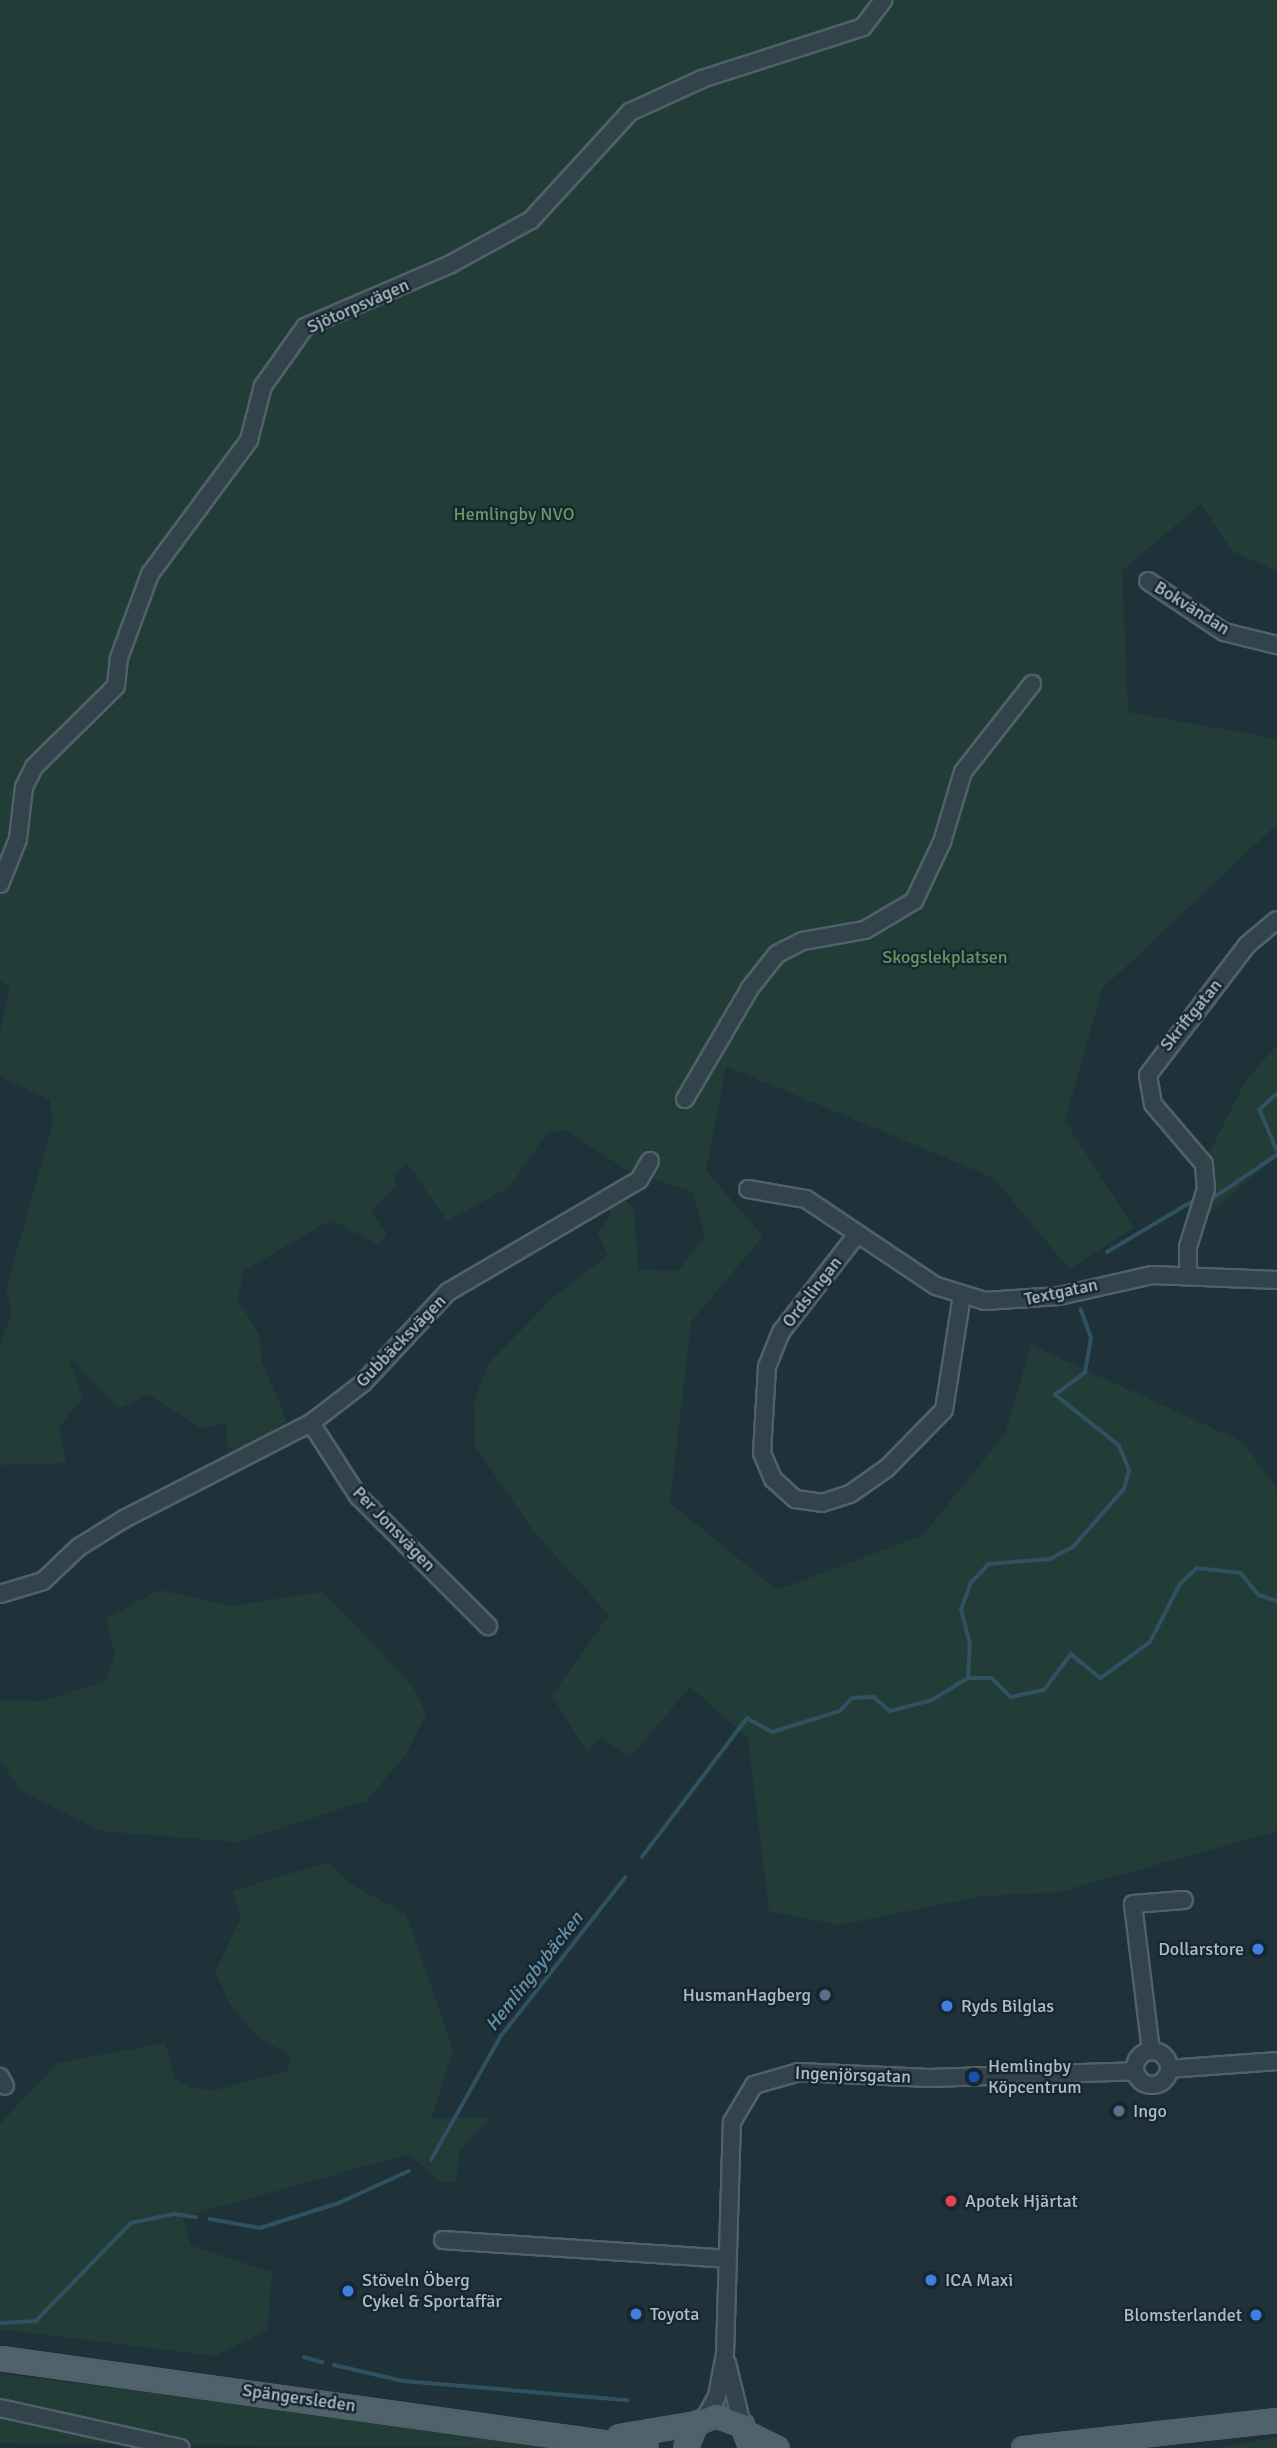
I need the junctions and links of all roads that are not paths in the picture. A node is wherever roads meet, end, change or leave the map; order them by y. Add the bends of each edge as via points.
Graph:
1 (883, 0) edge
2 (1148, 582) dead end
3 (1277, 645) edge
4 (1032, 684) dead end
5 (0, 884) edge
6 (1277, 920) edge
7 (685, 1100) dead end
8 (650, 1161) dead end
9 (748, 1189) dead end
10 (855, 1237) junction
11 (1188, 1276) junction
12 (1277, 1280) edge
13 (962, 1296) junction
14 (311, 1423) junction
15 (0, 1594) edge
16 (488, 1626) dead end
17 (1184, 1900) dead end
18 (1151, 2051) junction
19 (1277, 2061) edge
20 (1169, 2069) junction
21 (1135, 2071) junction
22 (443, 2240) dead end
23 (726, 2259) junction
24 (725, 2354) junction
25 (0, 2358) edge
26 (0, 2408) edge
27 (701, 2420) junction
28 (1277, 2420) edge
29 (747, 2436) edge
30 (598, 2437) junction
31 (155, 2444) edge
32 (181, 2448) edge
33 (646, 2448) edge
34 (685, 2448) edge
35 (777, 2448) edge
36 (1023, 2448) edge

1 - 5 street, Sjötorpsvägen via 863,27 702,79 630,112 531,220 451,264 305,327 263,386 249,440 150,574 119,658 116,686 29,777 18,839
2 - 3 street, Bokvändan via 1224,632
4 - 7 street via 963,772 942,842 914,901 865,930 803,941 777,954 750,988
6 - 11 street, Skriftgatan via 1247,945 1148,1075 1153,1104 1204,1164 1206,1189 1188,1247
8 - 14 street, Gubbäcksvägen via 639,1180 448,1292 363,1383
9 - 10 street, Textgatan via 806,1199
10 - 13 street, Textgatan
10 - 13 street, Ordslingan via 781,1332 767,1367 762,1454 773,1479 796,1499 822,1503 850,1493 887,1468 944,1410
11 - 12 street, Textgatan
11 - 13 street, Textgatan via 1152,1275 1017,1302
14 - 15 street, Gubbäcksvägen via 124,1519 79,1547 43,1581
14 - 16 street, Per Jonsvägen via 358,1496
17 - 18 street via 1133,1904
18 - 20 street via 1165,2058
18 - 21 street via 1137,2060
19 - 20 street, Ingenjörsgatan
20 - 21 street, Ingenjörsgatan via 1153,2085
21 - 23 street, Ingenjörsgatan via 929,2078 799,2072 769,2078 754,2085 735,2109
22 - 23 street
23 - 24 street, Ingenjörsgatan
24 - 27 street, Ingenjörsgatan via 717,2396
24 - 29 street, Ingenjörsgatan
25 - 30 main road, Spängersleden
26 - 31 street
27 - 29 main road, Spängersleden via 725,2416
27 - 30 main road, Spängersleden
27 - 34 main road
28 - 36 main road
29 - 35 main road, Spängersleden
30 - 33 main road, Spängersleden
31 - 32 street

